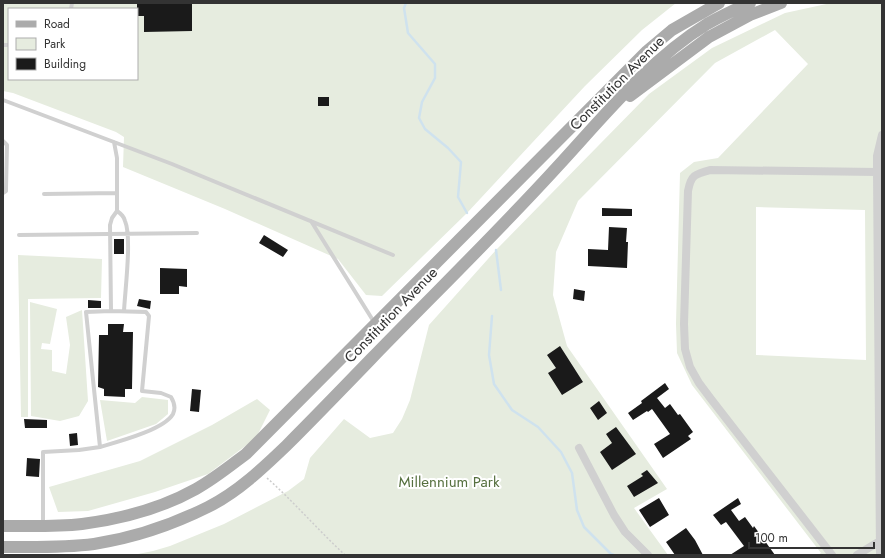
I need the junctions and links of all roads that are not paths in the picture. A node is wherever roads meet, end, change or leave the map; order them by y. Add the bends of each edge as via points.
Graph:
1 (702, 3) edge
2 (719, 3) edge
3 (750, 3) edge
4 (780, 3) edge
5 (672, 30) junction
6 (3, 100) edge
7 (612, 108) junction
8 (882, 135) edge
9 (3, 141) edge
10 (114, 142) junction
11 (877, 172) junction
12 (3, 193) edge
13 (117, 193) junction
14 (44, 194) dead end
15 (117, 211) junction
16 (311, 222) junction
17 (196, 233) dead end
18 (19, 234) dead end
19 (109, 234) junction
20 (128, 234) junction
21 (393, 255) dead end
22 (111, 312) junction
23 (124, 312) junction
24 (375, 324) junction
25 (100, 446) junction
26 (579, 448) dead end
27 (3, 526) edge
28 (43, 526) junction
29 (880, 541) junction
30 (3, 547) edge
31 (648, 555) edge
32 (832, 555) edge
33 (858, 555) edge
34 (880, 555) edge

1 - 5 main road
2 - 5 main road, Constitution Avenue
3 - 7 main road, Constitution Avenue via 690,36 653,66
4 - 7 main road via 750,15 709,37
5 - 24 main road, Constitution Avenue via 647,51
6 - 10 lane
7 - 30 main road, Constitution Avenue via 309,423 259,471 231,492 210,506 149,531 93,544
8 - 11 street
9 - 12 lane via 6,145 6,191
10 - 13 lane via 117,158
10 - 16 lane
11 - 29 street
11 - 32 street via 710,170 696,173 690,181 688,191 684,324 685,349 690,367 711,399
13 - 14 lane
13 - 15 lane
15 - 19 lane via 112,218
15 - 20 lane via 125,220
16 - 21 lane
16 - 24 lane
17 - 20 lane
18 - 19 lane
19 - 20 lane
19 - 22 lane
20 - 23 lane
22 - 23 lane
22 - 25 lane via 86,312
23 - 25 lane via 146,312 149,316 142,391 171,396 174,409 162,425 126,440
24 - 28 main road, Constitution Avenue via 246,454 220,474 195,489 140,512 82,524
25 - 28 lane via 43,452
26 - 31 street via 614,515 625,532
27 - 28 main road, Constitution Avenue
29 - 33 street
29 - 34 street

